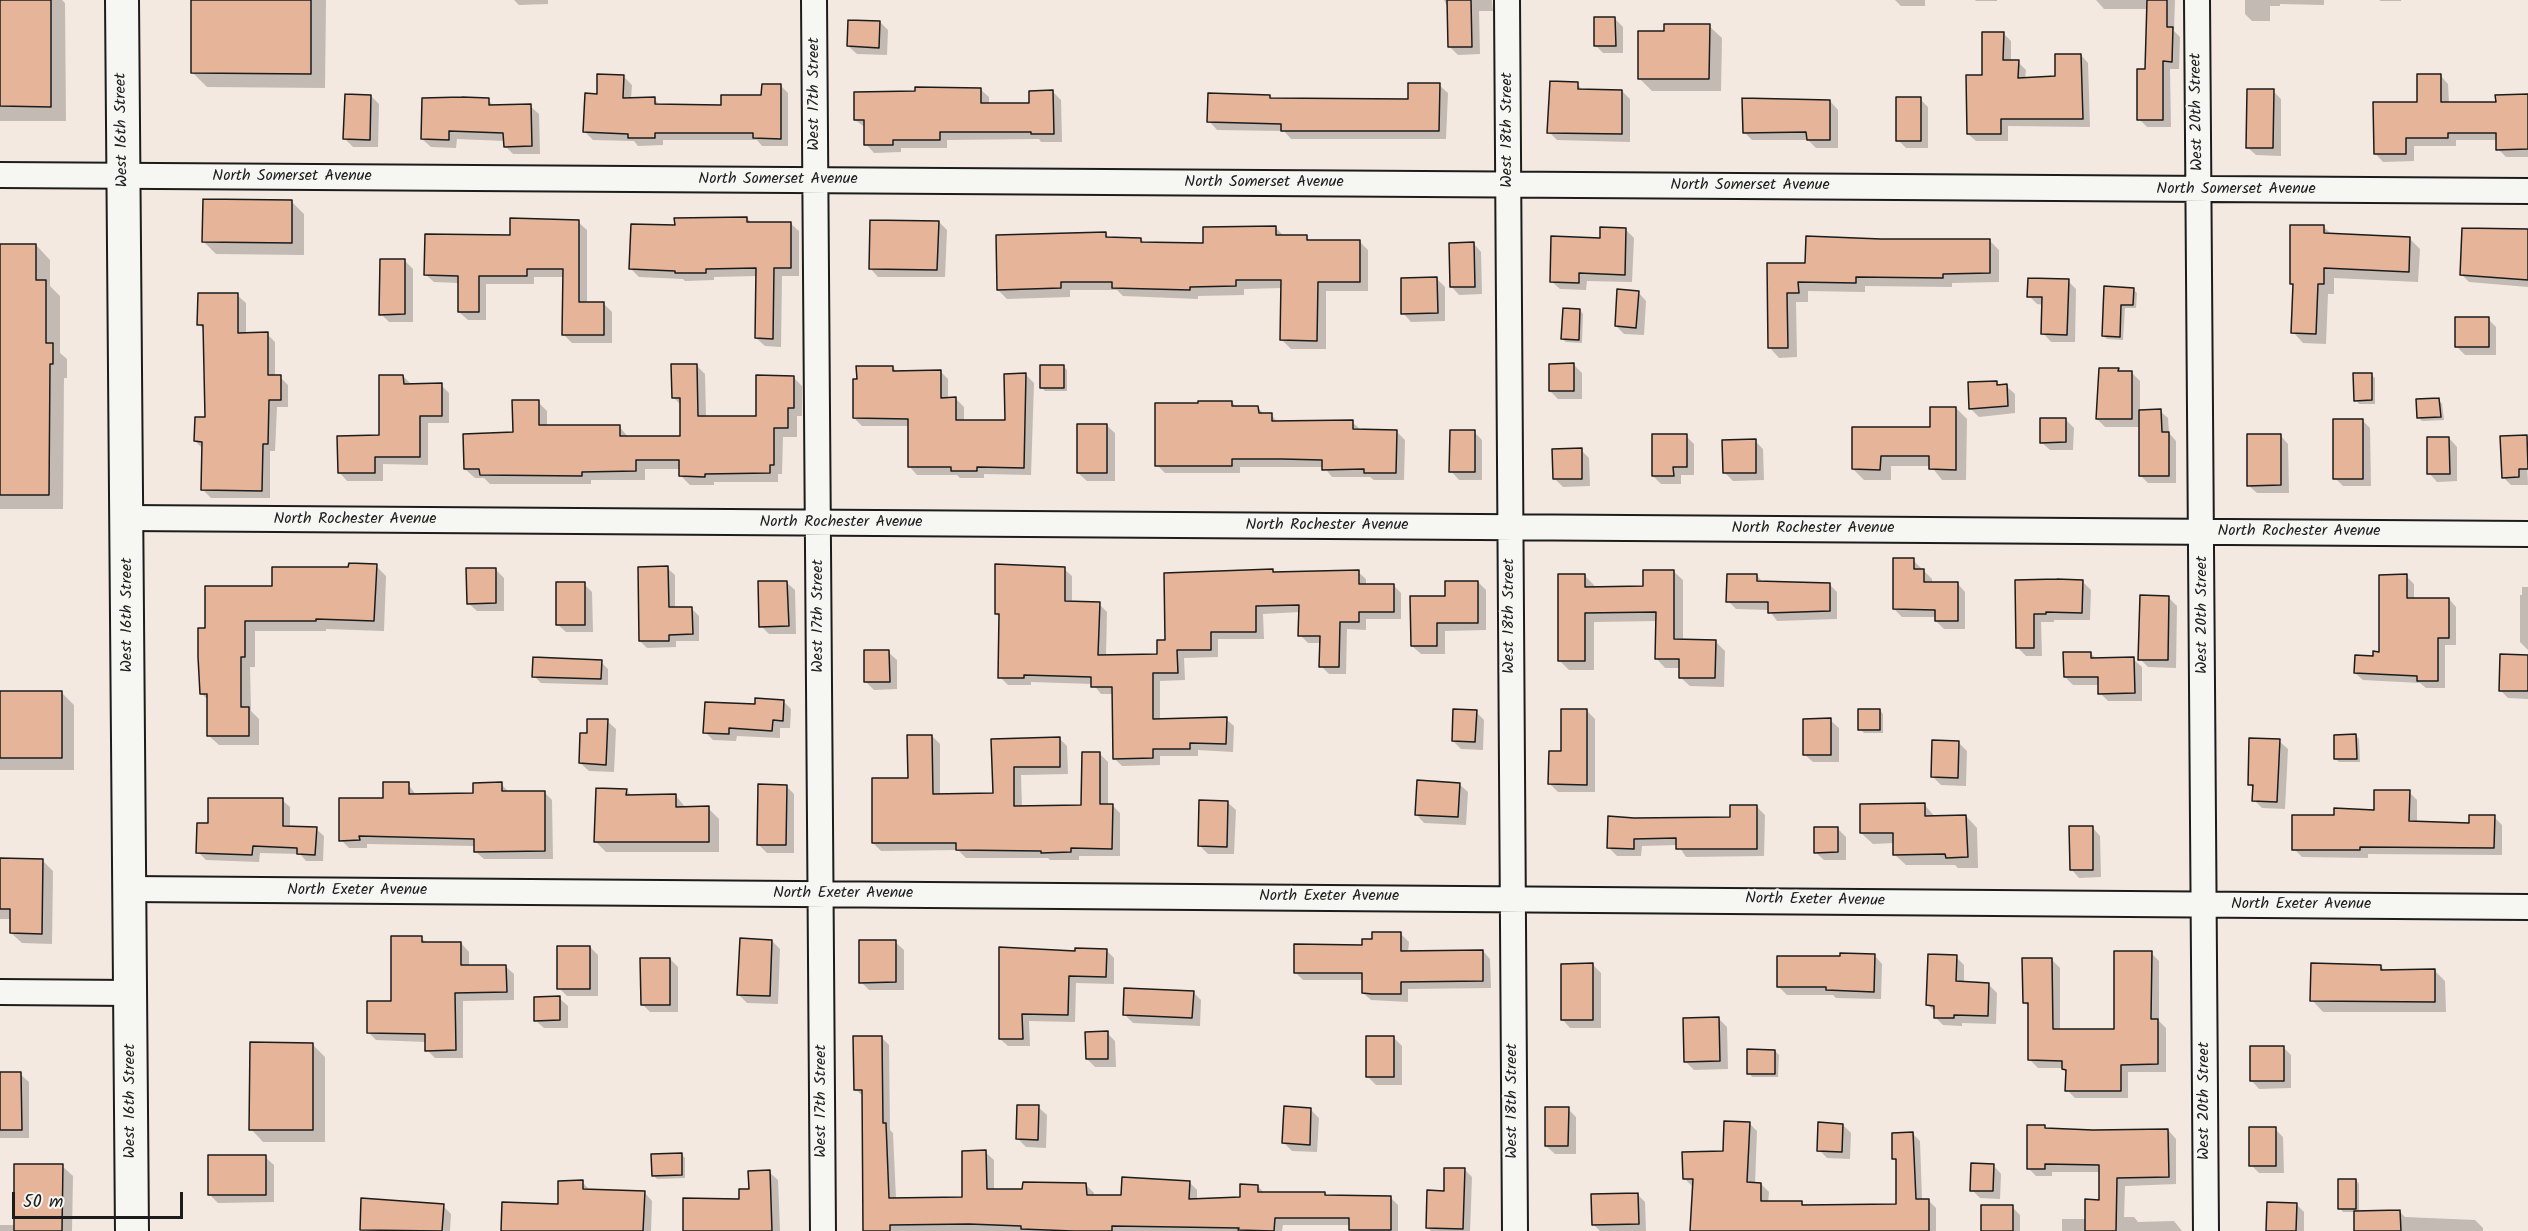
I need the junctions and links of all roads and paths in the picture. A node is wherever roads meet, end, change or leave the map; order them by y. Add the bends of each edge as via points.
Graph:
1 (122, 0) edge
2 (814, 0) edge
3 (1507, 0) edge
4 (2197, 0) edge
5 (0, 175) edge
6 (124, 176) junction
7 (815, 180) junction
8 (1508, 185) junction
9 (2199, 189) junction
10 (2528, 192) edge
11 (127, 518) junction
12 (818, 522) junction
13 (1509, 527) junction
14 (2202, 532) junction
15 (2528, 534) edge
16 (129, 889) junction
17 (820, 894) junction
18 (1512, 898) junction
19 (2203, 905) junction
20 (2528, 907) edge
21 (0, 992) edge
22 (130, 993) junction
23 (132, 1231) edge
24 (823, 1231) edge
25 (1515, 1231) edge
26 (2206, 1231) edge

1 - 6 main road, West 16th Street
2 - 7 street, West 17th Street
3 - 8 street, West 18th Street
4 - 9 street, West 20th Street
5 - 6 street, North Somerset Avenue
6 - 7 street, North Somerset Avenue
6 - 11 main road, West 16th Street
7 - 8 street, North Somerset Avenue
7 - 12 street, West 17th Street
8 - 9 street, North Somerset Avenue
8 - 13 street, West 18th Street
9 - 10 street, North Somerset Avenue
9 - 14 street, West 20th Street
11 - 12 street, North Rochester Avenue
11 - 16 main road, West 16th Street
12 - 13 street, North Rochester Avenue
12 - 17 street, West 17th Street
13 - 14 street, North Rochester Avenue
13 - 18 street, West 18th Street
14 - 15 street, North Rochester Avenue
14 - 19 street, West 20th Street
16 - 17 street, North Exeter Avenue
16 - 22 main road, West 16th Street
17 - 18 street, North Exeter Avenue
17 - 24 street, West 17th Street
18 - 19 street, North Exeter Avenue
18 - 25 street, West 18th Street
19 - 20 street, North Exeter Avenue
19 - 26 street, West 20th Street
21 - 22 street
22 - 23 main road, West 16th Street

